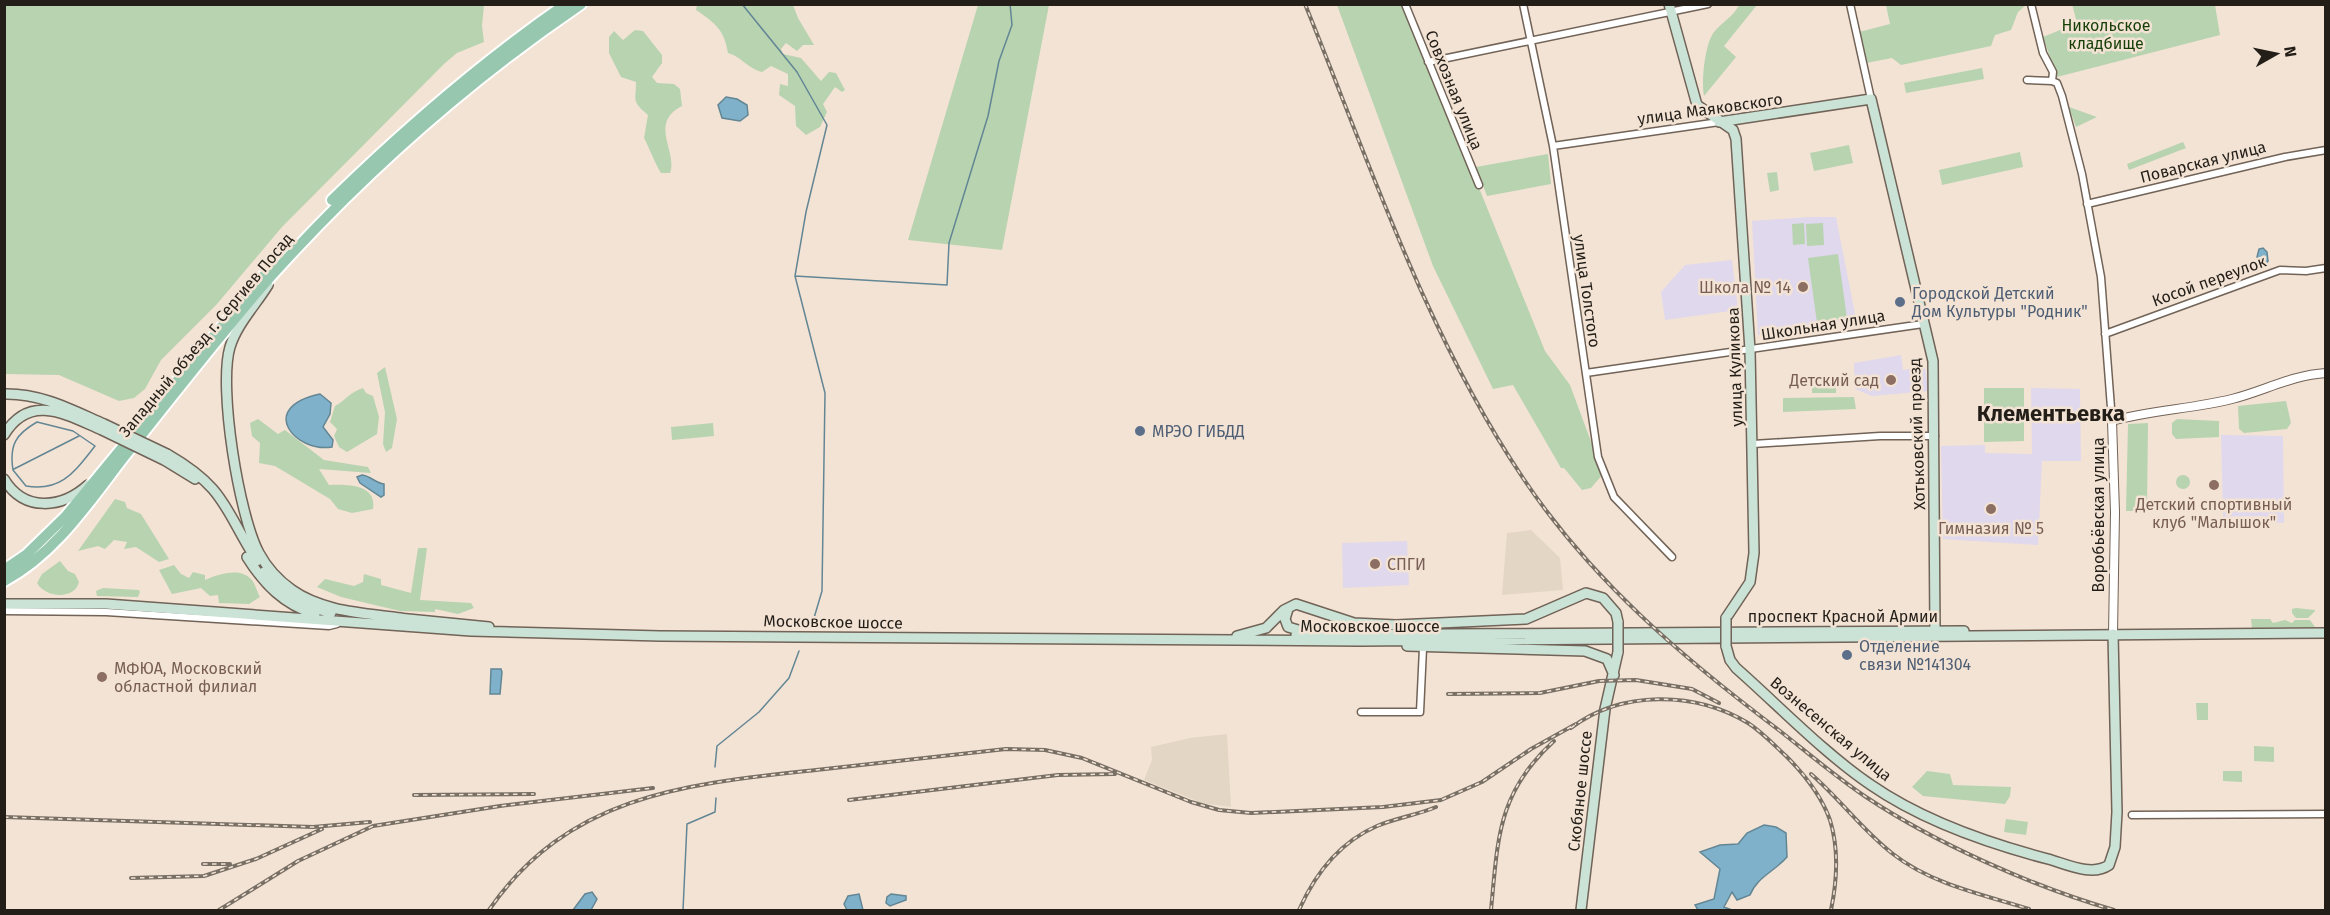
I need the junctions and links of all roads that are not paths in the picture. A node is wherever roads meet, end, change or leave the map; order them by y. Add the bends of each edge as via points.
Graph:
1 (566, 4) edge
2 (581, 4) edge
3 (1405, 4) edge
4 (1523, 4) edge
5 (1708, 4) edge
6 (1850, 4) edge
7 (2031, 4) edge
8 (1670, 8) edge
9 (1531, 41) junction
10 (1428, 62) junction
11 (2027, 80) dead end
12 (2052, 81) junction
13 (1871, 99) junction
14 (1719, 122) junction
15 (1553, 146) junction
16 (2325, 150) edge
17 (1479, 185) dead end
18 (2087, 204) junction
19 (2325, 268) edge
20 (276, 271) junction
21 (1923, 324) junction
22 (2105, 334) junction
23 (1750, 350) junction
24 (1586, 373) junction
25 (2325, 373) edge
26 (4, 394) edge
27 (2112, 421) junction
28 (103, 427) junction
29 (4, 435) edge
30 (1935, 436) junction
31 (1753, 440) junction
32 (165, 457) junction
33 (96, 478) junction
34 (4, 479) edge
35 (1672, 557) dead end
36 (4, 570) edge
37 (4, 581) edge
38 (4, 604) edge
39 (1292, 605) junction
40 (4, 611) edge
41 (1728, 616) joint
42 (354, 617) junction
43 (401, 618) junction
44 (344, 622) junction
45 (1618, 622) joint
46 (500, 630) junction
47 (1935, 631) junction
48 (2325, 633) edge
49 (1318, 634) junction
50 (2113, 634) junction
51 (1237, 636) junction
52 (1573, 636) junction
53 (1287, 638) junction
54 (1166, 639) junction
55 (1360, 642) junction
56 (1423, 648) junction
57 (1614, 675) junction
58 (1361, 712) dead end
59 (2325, 814) edge
60 (2132, 816) dead end
61 (2102, 870) joint
62 (1581, 910) edge

1 - 33 main road, Западный объезд г. Сергиев Посад via 475,73 327,206 252,287
2 - 20 main road, Западный объезд г. Сергиев Посад via 478,81 399,147
3 - 10 street, Совхозная улица
4 - 9 street, улица Толстого
5 - 8 street
6 - 13 street
7 - 12 street, Воробьёвская улица via 2043,53 2053,72
8 - 9 street
8 - 14 main road, улица Куликова via 1693,96 1703,112
9 - 10 street
9 - 15 street, улица Толстого
10 - 17 street, Совхозная улица
11 - 12 street
12 - 18 street, Воробьёвская улица via 2057,83 2062,96
13 - 14 main road, улица Маяковского
13 - 21 main road, Хотьковский проезд
14 - 15 street, улица Маяковского
14 - 23 main road, улица Куликова via 1733,130 1736,139
15 - 24 street, улица Толстого
16 - 18 street, Поварская улица
18 - 22 street, Воробьёвская улица via 2101,277
19 - 22 street, Косой переулок via 2280,270
20 - 37 main road, Западный объезд г. Сергиев Посад via 74,521 32,562
20 - 43 main road via 234,336 227,362 227,409 249,530 267,567 294,591 333,608
21 - 23 street, Школьная улица
21 - 30 main road, Хотьковский проезд via 1933,361
22 - 27 street, Воробьёвская улица
23 - 24 street, Школьная улица
23 - 31 main road, улица Куликова
24 - 35 street, улица Толстого via 1598,457 1614,497
25 - 27 street via 2292,378 2216,403
26 - 28 main road, Московское шоссе via 57,403
27 - 50 street, Воробьёвская улица
28 - 29 main road via 46,410 22,416
28 - 32 main road, Московское шоссе, bridge
30 - 31 street
30 - 47 main road, Хотьковский проезд
31 - 41 main road, улица Куликова via 1753,569 1750,582
32 - 42 main road, Московское шоссе via 212,486 274,584 314,609
32 - 44 main road via 207,490 269,588 301,610
33 - 34 main road via 70,498 47,504 23,498
33 - 36 main road, Западный объезд г. Сергиев Посад via 66,516 26,555
38 - 44 main road via 118,604
39 - 45 main road, Московское шоссе via 1370,625 1486,622 1539,616 1586,593 1603,598 1616,613
39 - 49 main road, Московское шоссе via 1285,615 1288,627
39 - 51 main road via 1264,629
39 - 53 main road via 1281,619
40 - 44 street via 106,612 329,626
41 - 61 main road, Вознесенская улица, bridge via 1726,646 1736,668 1869,784 1949,827 2046,859 2094,872
42 - 43 main road, Московское шоссе
42 - 44 street
43 - 46 main road, Московское шоссе
44 - 46 main road, Московское шоссе
45 - 57 main road, Скобяное шоссе, bridge
46 - 54 main road, Московское шоссе via 670,636
47 - 50 main road, проспект Красной Армии
47 - 52 main road, проспект Красной Армии
48 - 50 main road, проспект Красной Армии
49 - 52 main road, Московское шоссе
49 - 53 main road, Московское шоссе
50 - 52 main road, проспект Красной Армии
50 - 61 main road, Воробьёвская улица via 2117,812 2113,857
51 - 53 main road, Московское шоссе
51 - 54 main road, Московское шоссе
52 - 55 main road, Московское шоссе
53 - 54 main road, Московское шоссе
53 - 55 main road, Московское шоссе
55 - 56 main road
56 - 57 main road via 1585,651 1607,659
56 - 58 street via 1420,712
57 - 62 main road, Скобяное шоссе via 1605,710
59 - 60 street

